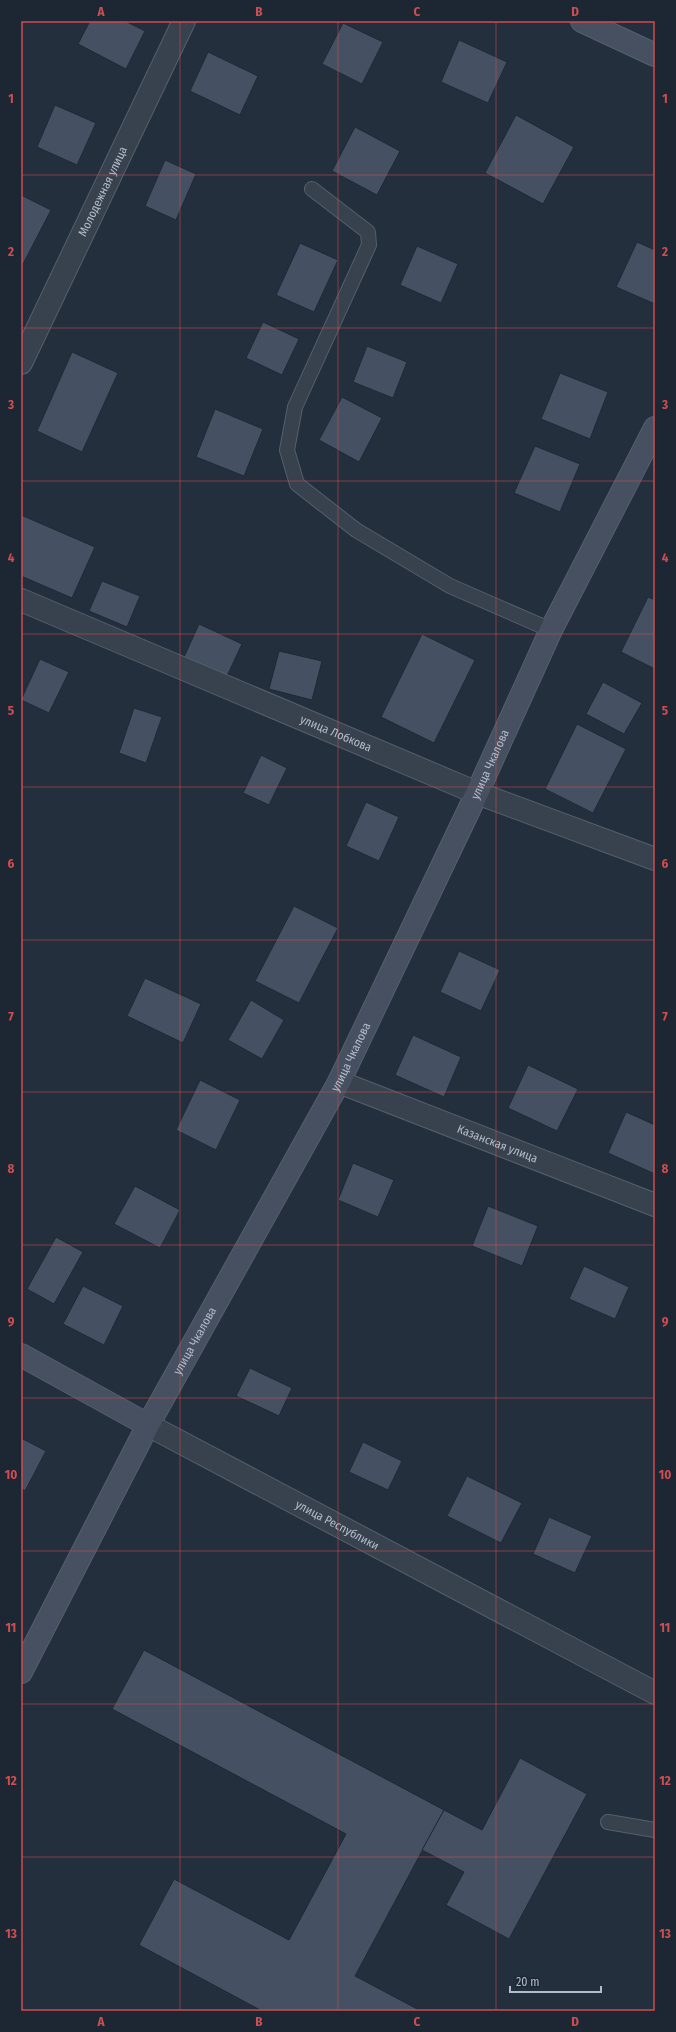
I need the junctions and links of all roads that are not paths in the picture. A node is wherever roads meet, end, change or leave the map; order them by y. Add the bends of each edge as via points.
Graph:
1 (184, 21) edge
2 (582, 21) edge
3 (655, 55) edge
4 (312, 188) dead end
5 (21, 362) edge
6 (655, 428) edge
7 (21, 600) edge
8 (551, 630) junction
9 (477, 793) junction
10 (655, 859) edge
11 (339, 1082) junction
12 (655, 1205) edge
13 (21, 1356) edge
14 (148, 1425) junction
15 (21, 1672) edge
16 (655, 1693) edge
17 (608, 1822) dead end
18 (655, 1830) edge

1 - 5 street, Молодежная улица
2 - 3 main road
4 - 8 lane via 368,232 369,245 296,407 287,450 297,484 356,530 450,586
6 - 8 main road, улица Чкалова
7 - 9 street, улица Лобкова
8 - 9 main road, улица Чкалова
9 - 10 street, улица Лобкова
9 - 11 main road, улица Чкалова
11 - 12 street, Казанская улица
11 - 14 main road, улица Чкалова
13 - 14 main road, улица Республики
14 - 15 main road, улица Чкалова
14 - 16 street, улица Республики
17 - 18 lane

